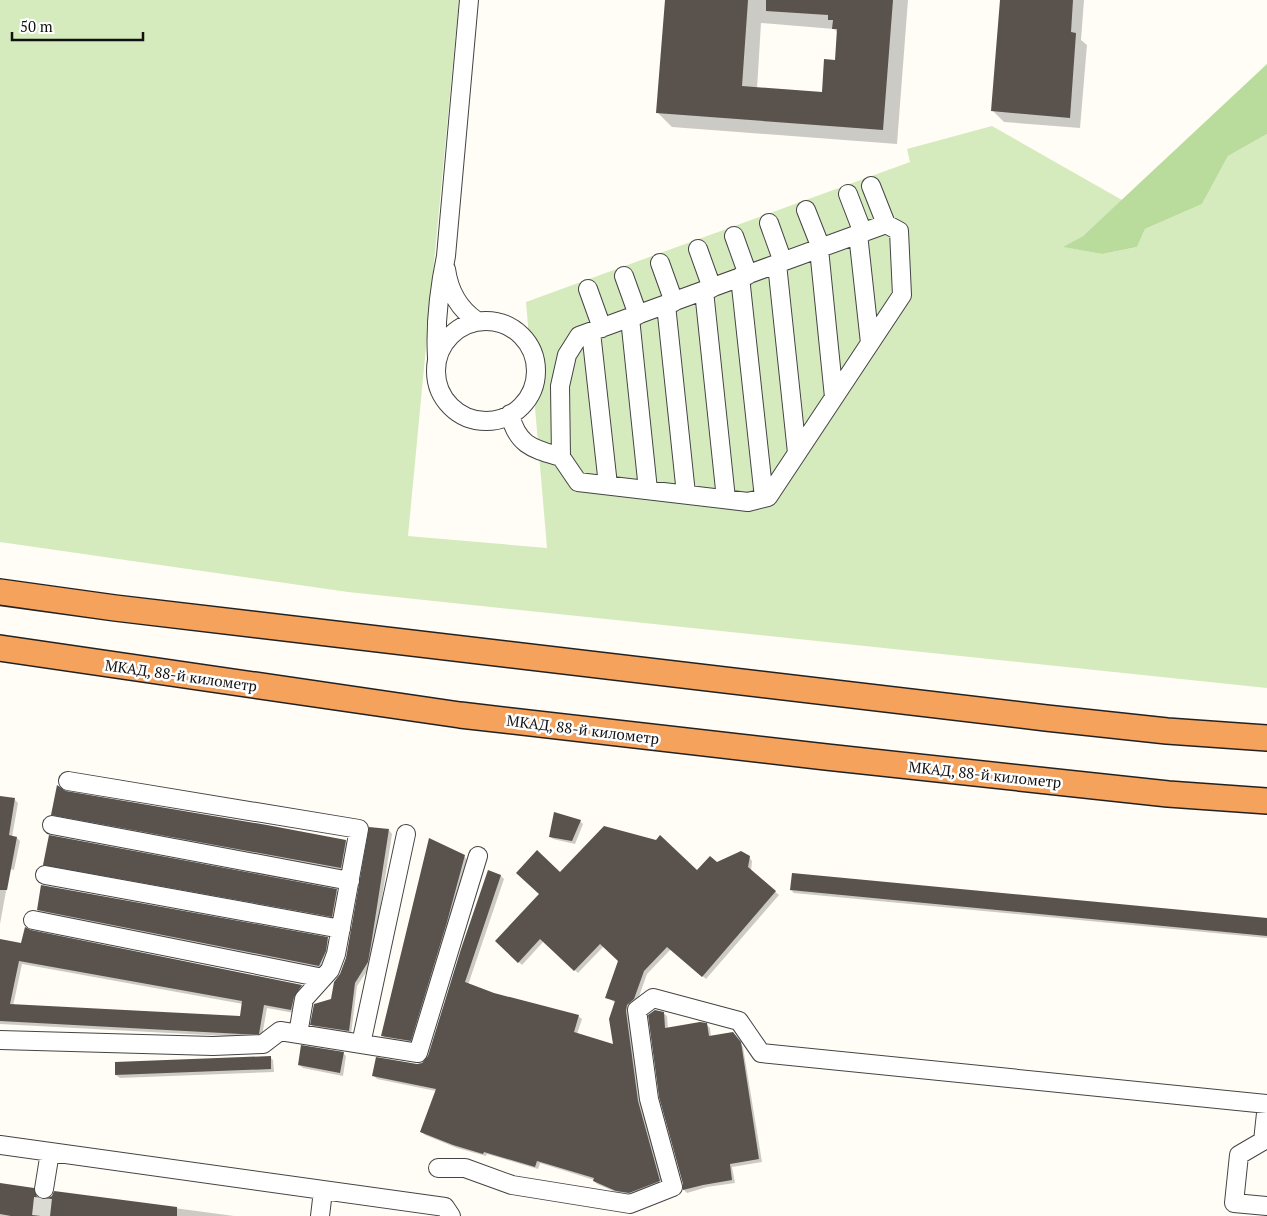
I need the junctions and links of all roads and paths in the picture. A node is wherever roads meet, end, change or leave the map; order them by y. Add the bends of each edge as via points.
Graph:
1 (469, 0) edge
2 (871, 186) dead end
3 (848, 194) dead end
4 (806, 210) dead end
5 (769, 223) dead end
6 (886, 224) junction
7 (861, 233) junction
8 (734, 236) dead end
9 (820, 248) junction
10 (698, 249) dead end
11 (446, 256) junction
12 (660, 263) dead end
13 (780, 263) junction
14 (624, 276) dead end
15 (744, 276) junction
16 (588, 289) dead end
17 (708, 289) junction
18 (670, 303) junction
19 (634, 316) junction
20 (477, 322) junction
21 (597, 330) junction
22 (870, 344) junction
23 (437, 358) junction
24 (834, 397) junction
25 (510, 414) junction
26 (797, 453) junction
27 (561, 458) junction
28 (608, 485) junction
29 (648, 490) junction
30 (686, 494) junction
31 (764, 498) junction
32 (726, 499) junction
33 (0, 592) edge
34 (0, 648) edge
35 (1267, 738) edge
36 (68, 781) dead end
37 (1267, 801) edge
38 (52, 825) dead end
39 (406, 834) dead end
40 (478, 856) dead end
41 (45, 875) dead end
42 (350, 881) junction
43 (33, 920) dead end
44 (341, 929) junction
45 (323, 978) junction
46 (298, 1034) junction
47 (0, 1040) edge
48 (361, 1044) junction
49 (0, 1146) edge
50 (50, 1152) junction
51 (438, 1168) dead end
52 (44, 1189) tunnel mouth
53 (323, 1190) junction
54 (1267, 1206) edge
55 (448, 1212) edge
56 (320, 1216) edge

1 - 11 lane
2 - 6 lane
3 - 7 lane
4 - 9 lane
5 - 13 lane
6 - 7 lane
6 - 22 lane via 899,231 902,294
7 - 9 lane
7 - 22 lane
8 - 15 lane
9 - 13 lane
9 - 24 lane
10 - 17 lane
11 - 20 lane via 447,278 455,298
11 - 23 lane via 440,286
12 - 18 lane
13 - 15 lane
13 - 26 lane
14 - 19 lane
15 - 17 lane
15 - 31 lane
16 - 21 lane
17 - 18 lane
17 - 32 lane
18 - 19 lane
18 - 30 lane
19 - 21 lane
19 - 29 lane
20 - 23 lane via 456,331 444,343
20 - 25 lane via 509,326 532,350 536,373 534,384 524,403
21 - 27 lane via 580,336 567,355 560,386
21 - 28 lane
22 - 24 lane
23 - 25 lane via 436,380 442,396 453,409 484,421
24 - 26 lane
25 - 27 lane via 523,442
26 - 31 lane via 768,497
27 - 28 lane via 578,482
28 - 29 lane
29 - 30 lane
30 - 32 lane
31 - 32 lane via 748,502
33 - 35 highway via 480,652 1167,731
34 - 37 highway, МКАД, 88-й километр via 470,716 826,758 1168,794
36 - 42 lane via 359,829
38 - 42 lane
39 - 48 lane
40 - 48 lane via 418,1053
41 - 44 lane
42 - 44 lane
43 - 45 lane
44 - 45 lane via 336,954
45 - 46 lane via 304,999
46 - 47 lane via 280,1032 263,1044 213,1046
46 - 48 lane
49 - 50 lane
50 - 52 lane
50 - 53 lane
51 - 54 lane via 466,1168 512,1185 630,1204 673,1186 649,1099 637,1010 654,998 739,1021 761,1053 1266,1104 1263,1142 1239,1155 1234,1203
53 - 55 lane
53 - 56 lane

